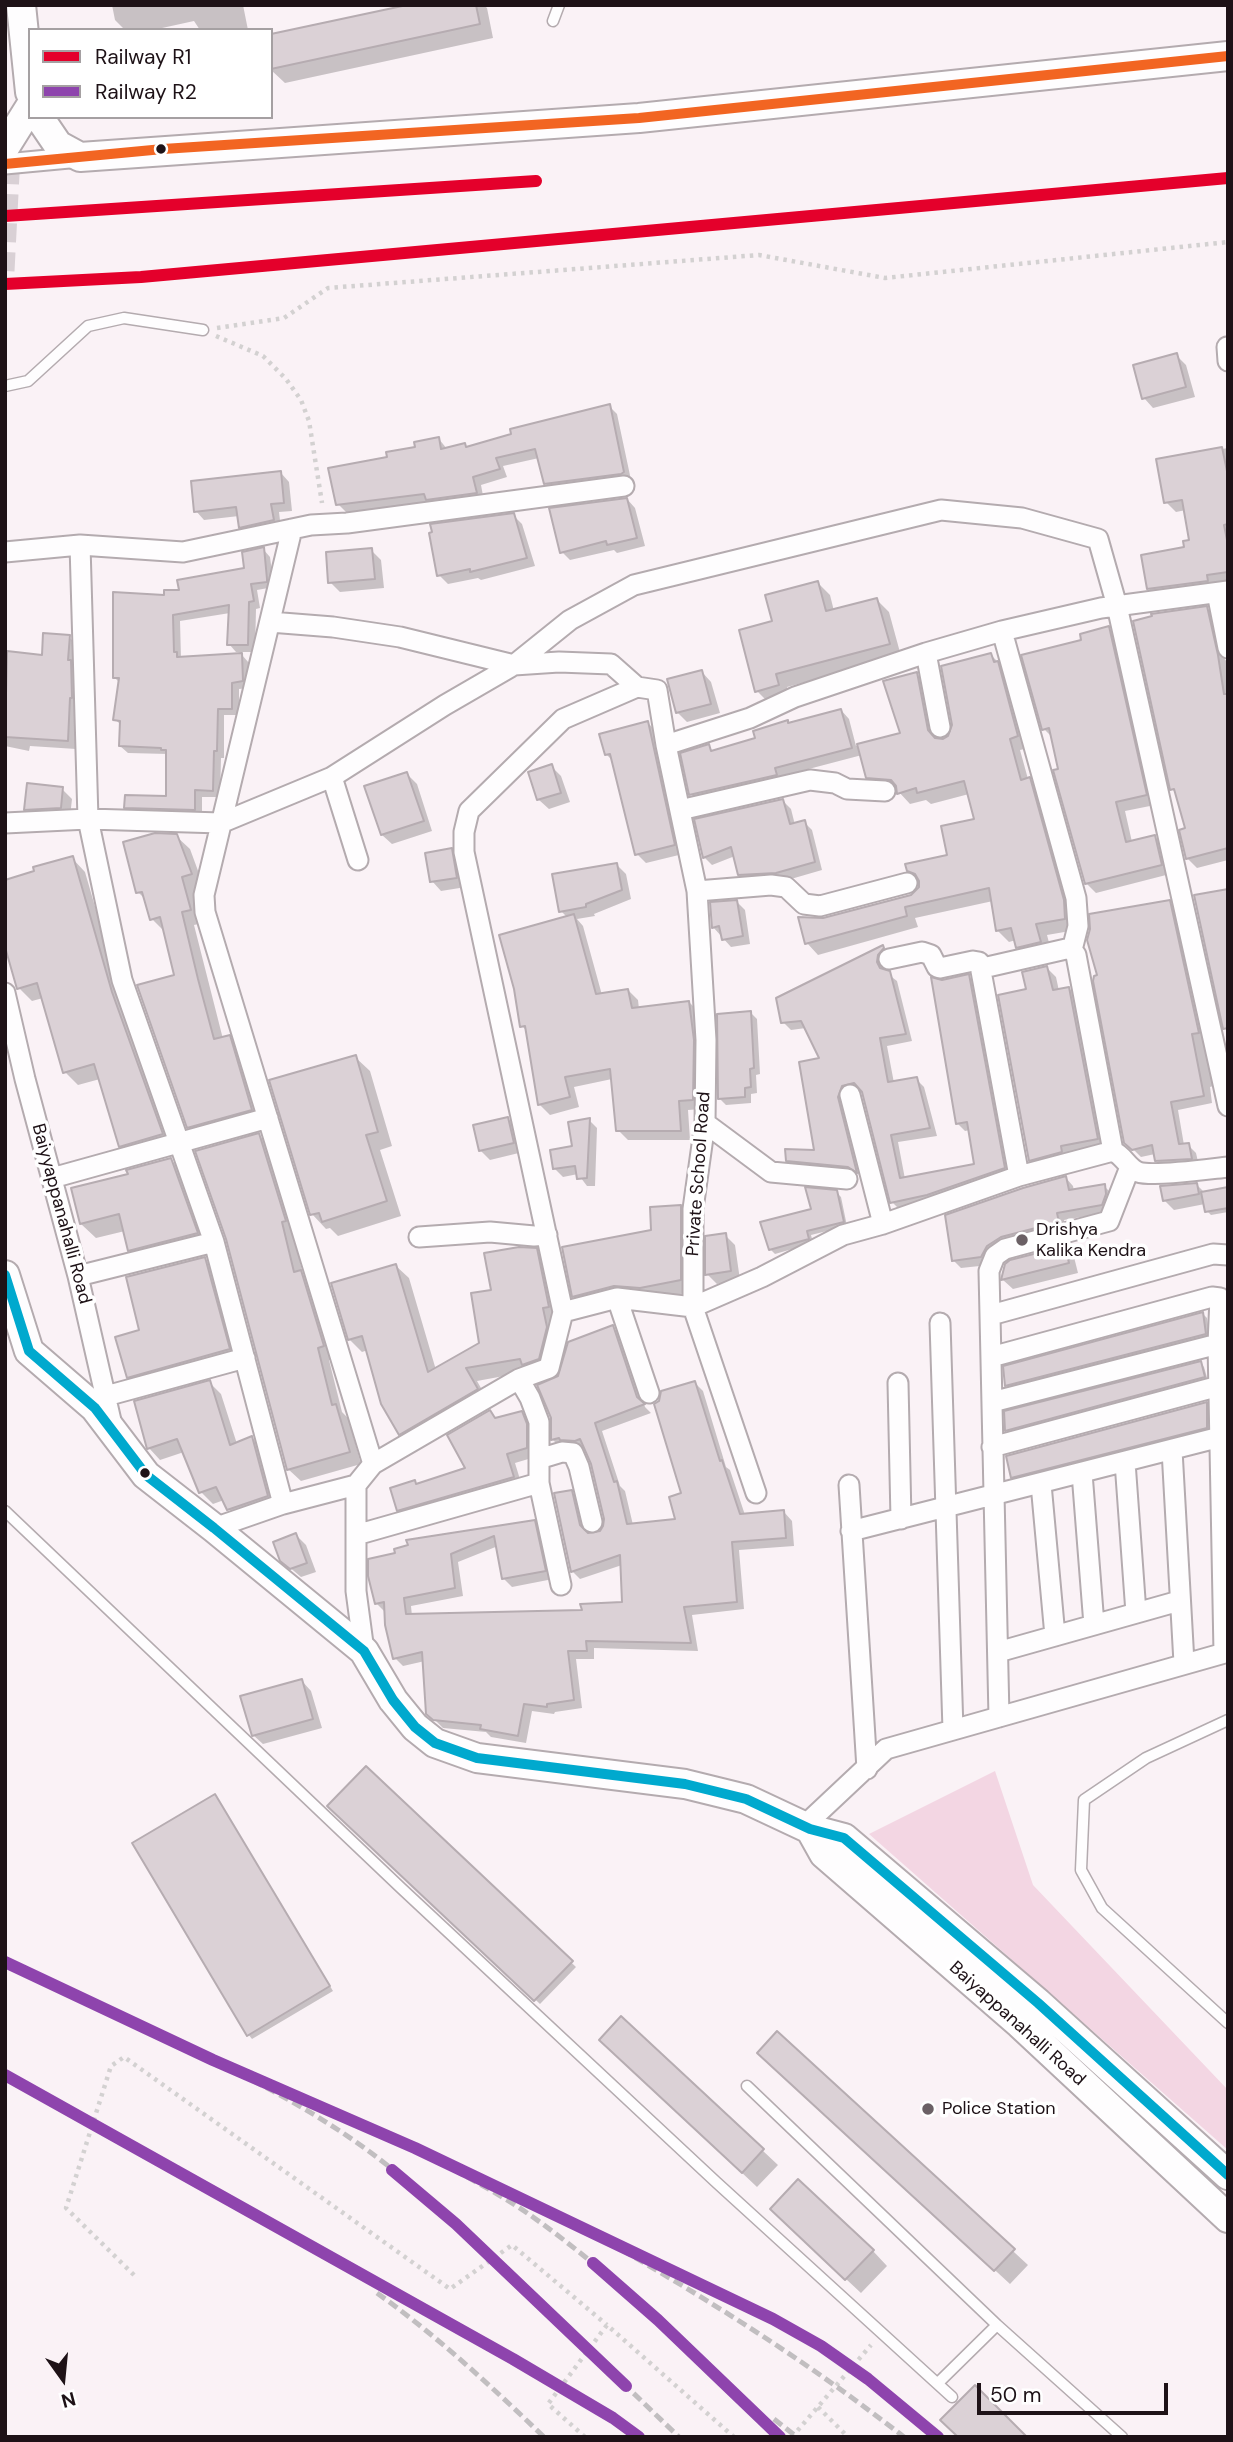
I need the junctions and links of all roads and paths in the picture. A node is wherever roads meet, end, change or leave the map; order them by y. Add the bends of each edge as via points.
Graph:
1 (21, 5) edge
2 (559, 5) edge
3 (553, 21) dead end
4 (1228, 56) edge
5 (28, 73) edge
6 (28, 111) edge
7 (40, 119) edge
8 (8, 151) edge
9 (80, 157) junction
10 (1228, 242) edge
11 (203, 330) junction
12 (1227, 347) edge
13 (1228, 361) edge
14 (5, 386) edge
15 (624, 486) dead end
16 (325, 524) junction
17 (292, 529) junction
18 (80, 545) junction
19 (5, 552) edge
20 (1222, 592) edge
21 (1118, 606) junction
22 (270, 622) junction
23 (1002, 631) junction
24 (1228, 648) edge
25 (926, 653) junction
26 (514, 665) junction
27 (637, 687) junction
28 (940, 727) dead end
29 (666, 745) junction
30 (332, 777) junction
31 (885, 791) dead end
32 (680, 810) junction
33 (88, 819) junction
34 (5, 822) edge
35 (221, 824) junction
36 (358, 860) dead end
37 (908, 883) dead end
38 (697, 891) junction
39 (1072, 950) junction
40 (889, 959) dead end
41 (984, 968) junction
42 (5, 993) edge
43 (850, 1095) dead end
44 (1228, 1106) edge
45 (268, 1118) junction
46 (705, 1123) junction
47 (180, 1142) junction
48 (1113, 1151) junction
49 (1130, 1167) junction
50 (1228, 1167) edge
51 (1019, 1176) junction
52 (52, 1178) junction
53 (847, 1179) dead end
54 (883, 1224) junction
55 (547, 1235) junction
56 (419, 1237) dead end
57 (214, 1242) junction
58 (1228, 1255) edge
59 (5, 1275) edge
60 (78, 1276) junction
61 (617, 1298) junction
62 (693, 1307) junction
63 (563, 1312) junction
64 (1224, 1312) edge
65 (991, 1315) junction
66 (940, 1323) dead end
67 (1218, 1344) junction
68 (991, 1357) junction
69 (245, 1359) junction
70 (519, 1379) junction
71 (898, 1383) dead end
72 (1219, 1386) junction
73 (649, 1393) dead end
74 (106, 1396) junction
75 (992, 1402) junction
76 (115, 1436) junction
77 (1224, 1436) edge
78 (992, 1447) junction
79 (1171, 1450) junction
80 (539, 1459) junction
81 (1125, 1462) junction
82 (373, 1464) junction
83 (1082, 1473) junction
84 (539, 1483) junction
85 (1041, 1484) junction
86 (356, 1485) junction
87 (849, 1485) dead end
88 (756, 1493) dead end
89 (994, 1496) junction
90 (283, 1504) junction
91 (946, 1508) junction
92 (5, 1511) edge
93 (901, 1519) junction
94 (592, 1522) dead end
95 (214, 1528) junction
96 (851, 1531) junction
97 (356, 1535) junction
98 (561, 1585) dead end
99 (1179, 1601) junction
100 (1136, 1613) junction
101 (1094, 1625) junction
102 (1055, 1636) junction
103 (364, 1651) junction
104 (998, 1652) junction
105 (1226, 1653) edge
106 (1184, 1663) junction
107 (999, 1717) junction
108 (1228, 1720) edge
109 (953, 1730) junction
110 (867, 1769) junction
111 (807, 1828) junction
112 (1228, 2023) edge
113 (747, 2086) dead end
114 (1227, 2174) edge
115 (1208, 2197) junction
116 (1228, 2218) edge
117 (134, 2275) dead end
118 (607, 2325) junction
119 (997, 2325) junction
120 (881, 2333) junction
121 (938, 2383) junction
122 (952, 2397) dead end
123 (818, 2407) junction
124 (585, 2437) edge
125 (734, 2437) edge
126 (792, 2437) edge
127 (848, 2437) edge
128 (1122, 2437) edge

1 - 5 street
2 - 3 lane
4 - 9 street via 639,118
6 - 8 street
7 - 9 street via 58,145
8 - 9 street
10 - 11 path via 885,278 759,255 328,288 284,318
11 - 14 lane via 124,318 88,326 28,382
11 - 16 path via 263,356 301,400 309,421
12 - 13 street
15 - 16 street
16 - 17 street
17 - 18 street via 183,552
17 - 22 street
18 - 19 street
18 - 33 street
20 - 21 street
20 - 24 street
21 - 23 street
21 - 26 street via 1098,539 1022,518 941,510 634,585 570,621
21 - 44 street
22 - 26 street via 400,637
22 - 35 street
23 - 25 street
23 - 39 street via 1076,898 1078,926
25 - 28 street
25 - 29 street
26 - 27 street via 611,664
26 - 30 street
27 - 29 street, Private School Road via 657,690
27 - 55 street via 563,719 468,811 464,832 464,852
29 - 32 street, Private School Road
30 - 35 street
30 - 36 street
31 - 32 street via 846,789 810,779
32 - 38 street, Private School Road
33 - 34 street
33 - 35 street
33 - 47 street via 122,980
35 - 45 street via 204,895 205,912
37 - 38 street via 820,906 804,904 786,887
38 - 46 street, Private School Road via 706,1040
39 - 41 street
39 - 48 street
40 - 41 street via 922,952 932,955 940,968 976,961
41 - 51 street
42 - 52 street, Baiyyappanahalli Road
43 - 54 street
45 - 47 street
45 - 82 street
46 - 53 street via 771,1172
46 - 62 street, Private School Road via 693,1209
47 - 52 street
47 - 57 street
48 - 49 street
48 - 51 street
49 - 50 street via 1145,1173
49 - 65 street via 1109,1222 1005,1249 995,1256 989,1271
51 - 54 street
52 - 60 street, Baiyyappanahalli Road
54 - 62 street via 843,1235
55 - 56 street via 490,1231
55 - 63 street
57 - 60 street
57 - 69 street
58 - 65 street via 1213,1254
59 - 76 street, Baiyappanahalli Road via 23,1347 95,1408
60 - 74 street, Baiyyappanahalli Road
61 - 62 street
61 - 63 street
61 - 73 street
62 - 88 street, Private School Road
63 - 70 street via 549,1368
64 - 67 street
64 - 68 street via 1220,1298 1212,1297
65 - 68 street
66 - 91 street
67 - 72 street
67 - 75 street
68 - 75 street
69 - 74 street
69 - 90 street
70 - 80 street via 539,1422
70 - 82 street
71 - 93 street
72 - 77 street
72 - 78 street
74 - 76 street, Baiyyappanahalli Road
75 - 78 street
76 - 95 street, Baiyappanahalli Road via 146,1475
77 - 79 street
77 - 105 street
78 - 89 street
79 - 81 street
79 - 99 street
80 - 84 street
80 - 94 street via 573,1453
81 - 83 street
81 - 100 street
82 - 86 street
83 - 85 street
83 - 101 street
84 - 97 street
84 - 98 street
85 - 89 street
85 - 102 street
86 - 90 street
86 - 97 street
87 - 96 street
89 - 91 street
89 - 104 street
90 - 95 street
91 - 93 street
91 - 109 street
92 - 120 lane via 401,1888
93 - 96 street
95 - 103 street, Baiyappanahalli Road
96 - 110 street
97 - 103 street via 356,1591
99 - 100 street
99 - 106 street
100 - 101 street
101 - 102 street
102 - 104 street
103 - 111 street, Baiyappanahalli Road via 393,1700 435,1743 477,1758 685,1784 746,1799
104 - 107 street
105 - 106 street
106 - 107 street
107 - 109 street
108 - 112 lane via 1146,1758 1084,1800 1081,1870 1102,1908
109 - 110 street via 886,1749
110 - 111 street
111 - 114 street, Baiyappanahalli Road via 844,1838 1038,2003
111 - 115 street, Baiyappanahalli Road via 824,1854 1020,2024
113 - 119 lane
114 - 115 street
115 - 116 street, Baiyappanahalli Road
117 - 118 path via 66,2208 111,2066 124,2057 450,2289 512,2245
118 - 124 path via 548,2404
118 - 125 path
119 - 121 lane
119 - 128 lane
120 - 121 lane
120 - 123 path
121 - 122 lane
123 - 126 path
123 - 127 path

